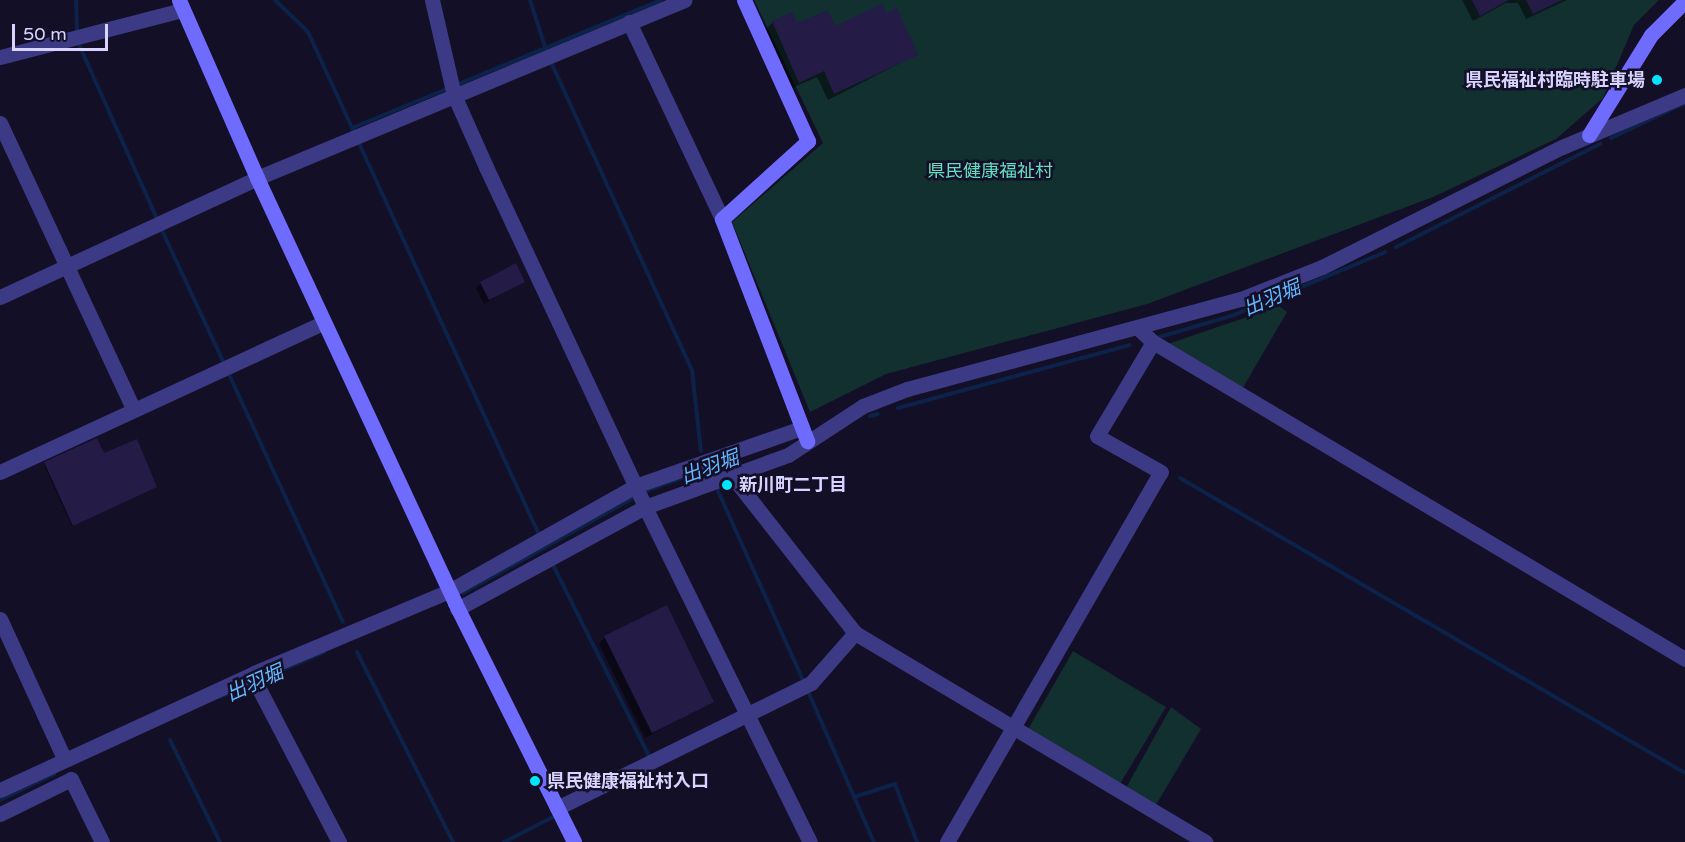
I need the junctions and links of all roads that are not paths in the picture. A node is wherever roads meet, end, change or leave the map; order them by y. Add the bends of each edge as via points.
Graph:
1 (432, 0) edge
2 (684, 0) edge
3 (744, 0) edge
4 (1685, 1) edge
5 (180, 5) edge
6 (629, 22) junction
7 (0, 57) edge
8 (454, 95) junction
9 (1685, 95) edge
10 (0, 123) edge
11 (1589, 135) junction
12 (257, 178) junction
13 (722, 219) junction
14 (65, 268) junction
15 (0, 297) edge
16 (324, 321) junction
17 (1139, 329) junction
18 (1153, 342) junction
19 (133, 408) junction
20 (804, 435) junction
21 (0, 472) edge
22 (732, 476) junction
23 (635, 486) junction
24 (645, 507) junction
25 (449, 591) junction
26 (458, 609) junction
27 (0, 619) edge
28 (855, 633) junction
29 (1685, 659) edge
30 (258, 687) dead end
31 (746, 716) junction
32 (1013, 729) junction
33 (64, 758) junction
34 (0, 790) edge
35 (557, 808) junction
36 (0, 814) edge
37 (102, 842) edge
38 (339, 842) edge
39 (574, 842) edge
40 (810, 842) edge
41 (947, 842) edge
42 (1205, 842) edge

1 - 8 street
2 - 6 street
3 - 13 street via 808,141
4 - 11 street via 1651,35
5 - 7 street
5 - 12 street
6 - 8 street
6 - 13 street
8 - 12 street
8 - 23 street
9 - 11 street
10 - 14 street
11 - 17 street via 1322,267 1241,299
12 - 14 street
12 - 16 street
13 - 20 street
14 - 15 street
14 - 19 street
16 - 19 street
16 - 25 street
17 - 18 street
17 - 20 street via 907,389
18 - 29 street
18 - 32 street via 1097,436 1161,472
19 - 21 street
20 - 22 street via 774,462
20 - 23 street
22 - 24 street
22 - 28 street
23 - 24 street
23 - 25 street
24 - 26 street
24 - 31 street
25 - 26 street
25 - 33 street
26 - 35 street
27 - 33 street
28 - 31 street via 811,683
28 - 32 street
30 - 38 street
31 - 35 street
31 - 40 street
32 - 41 street
32 - 42 street
33 - 34 street
35 - 39 street
36 - 37 street via 71,779

